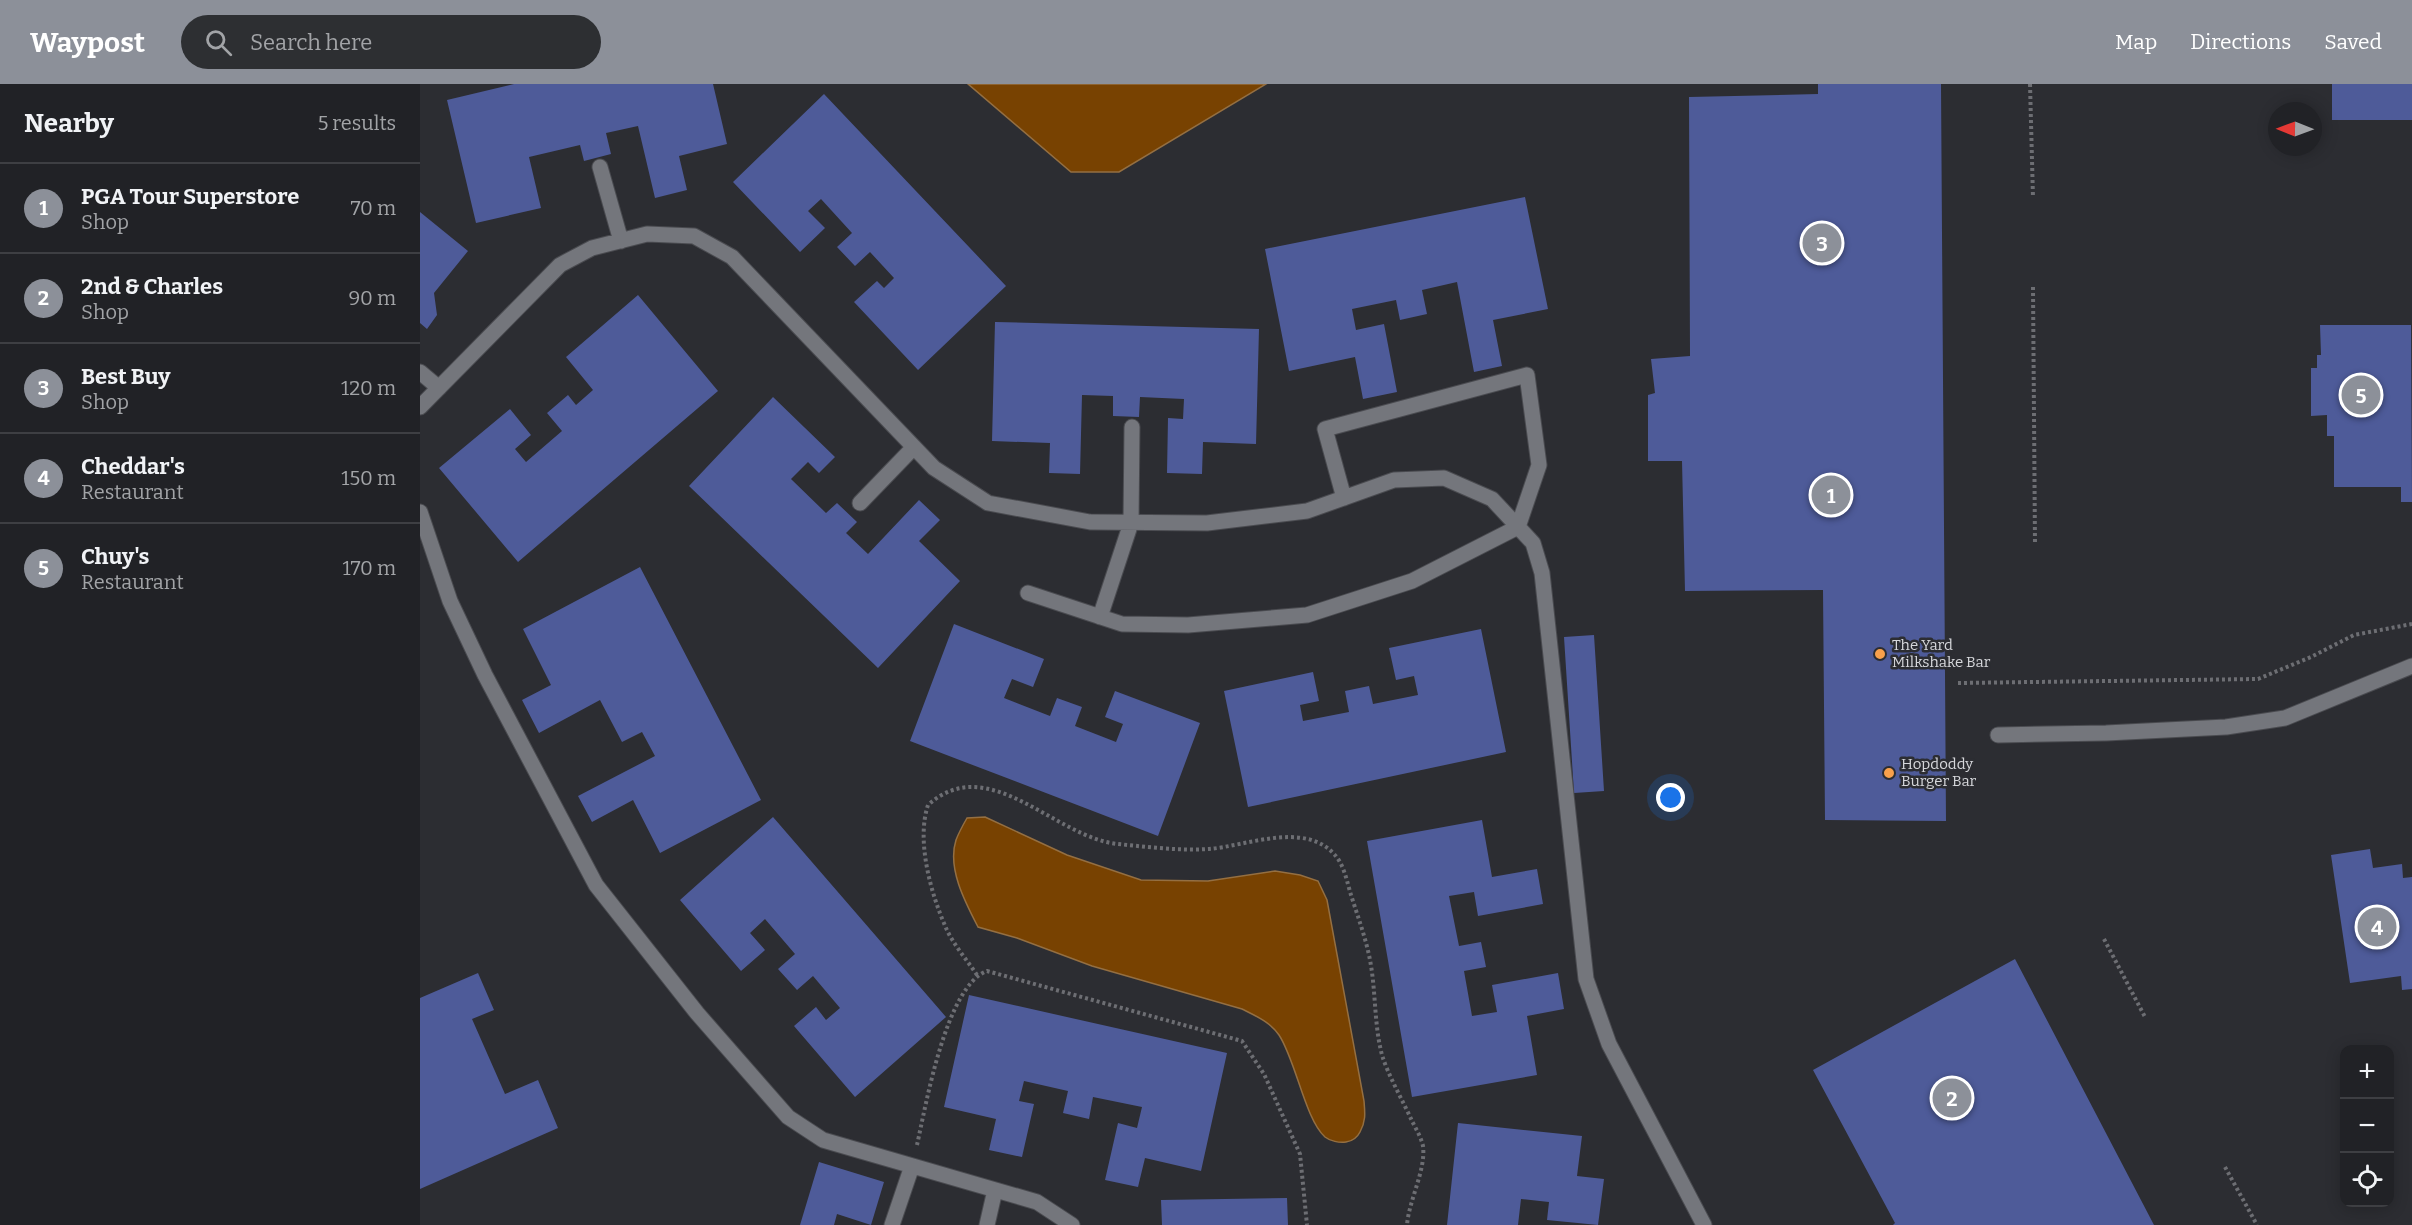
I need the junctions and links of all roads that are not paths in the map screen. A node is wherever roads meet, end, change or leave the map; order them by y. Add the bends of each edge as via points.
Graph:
1 (600, 167) dead end
2 (621, 240) junction
3 (420, 372) edge
4 (439, 388) junction
5 (420, 407) edge
6 (1132, 427) dead end
7 (914, 447) junction
8 (1344, 498) junction
9 (860, 504) dead end
10 (420, 512) edge
11 (1131, 523) junction
12 (1518, 527) junction
13 (1028, 593) dead end
14 (1100, 617) junction
15 (2412, 666) edge
16 (1998, 735) dead end
17 (912, 1166) junction
18 (995, 1190) junction
19 (1699, 1223) edge
20 (892, 1225) edge
21 (987, 1225) edge
22 (1072, 1225) edge

1 - 2 street
2 - 4 street via 592,248 560,265
2 - 7 street via 647,234 694,236 732,256
3 - 4 street
4 - 5 street
6 - 11 street
7 - 9 street
7 - 11 street via 934,468 988,502 1090,522
8 - 11 street via 1307,511 1207,523
8 - 12 street via 1394,480 1444,478 1492,499
8 - 12 street via 1324,429 1527,375 1539,465
10 - 17 street via 450,601 596,885 697,1013 788,1117 823,1140
11 - 14 street
12 - 14 street via 1412,581 1307,615 1188,625 1122,624
12 - 19 street via 1533,543 1542,573 1586,979 1609,1044
13 - 14 street
15 - 16 street via 2285,718 2226,727
17 - 18 street
17 - 20 street
18 - 21 street
18 - 22 street via 1036,1202

